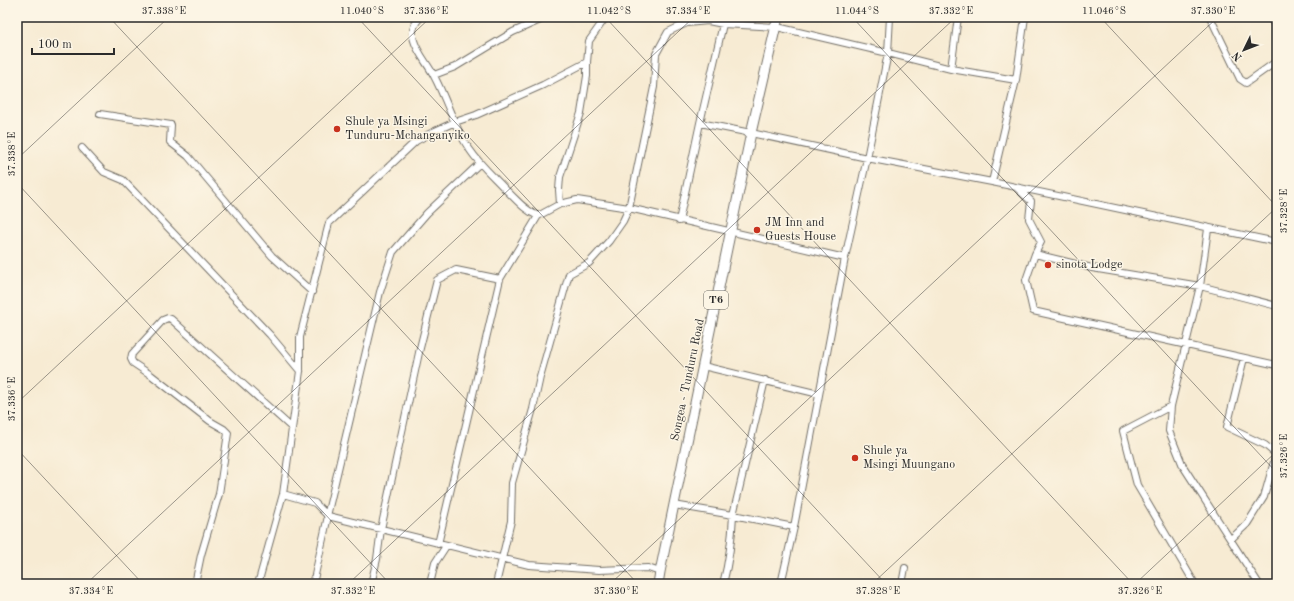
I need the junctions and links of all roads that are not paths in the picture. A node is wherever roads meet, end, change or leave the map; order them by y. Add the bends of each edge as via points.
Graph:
1 (421, 17) edge
2 (547, 17) edge
3 (606, 17) edge
4 (723, 17) edge
5 (778, 17) edge
6 (890, 17) edge
7 (958, 17) edge
8 (1025, 17) edge
9 (1210, 17) edge
10 (1270, 17) edge
11 (723, 24) junction
12 (777, 27) junction
13 (1277, 29) edge
14 (888, 52) junction
15 (1277, 61) edge
16 (587, 62) junction
17 (951, 69) junction
18 (434, 75) junction
19 (1016, 80) junction
20 (100, 114) dead end
21 (455, 122) junction
22 (700, 123) junction
23 (751, 132) junction
24 (82, 148) dead end
25 (867, 158) junction
26 (480, 162) junction
27 (992, 182) junction
28 (1017, 188) junction
29 (560, 204) junction
30 (629, 208) junction
31 (538, 216) junction
32 (679, 221) junction
33 (1208, 228) junction
34 (730, 232) junction
35 (1277, 242) edge
36 (1035, 254) junction
37 (845, 258) junction
38 (500, 279) junction
39 (1200, 286) junction
40 (312, 292) junction
41 (1277, 306) edge
42 (1186, 345) junction
43 (1244, 358) junction
44 (1277, 365) edge
45 (703, 366) junction
46 (300, 371) junction
47 (764, 380) junction
48 (819, 394) junction
49 (1170, 406) junction
50 (292, 428) junction
51 (1277, 454) edge
52 (284, 494) junction
53 (674, 505) junction
54 (733, 515) junction
55 (328, 516) junction
56 (794, 527) junction
57 (381, 529) junction
58 (1231, 539) junction
59 (438, 544) junction
60 (446, 546) junction
61 (502, 559) junction
62 (905, 568) dead end
63 (660, 572) junction
64 (195, 584) edge
65 (258, 584) edge
66 (313, 584) edge
67 (372, 584) edge
68 (430, 584) edge
69 (496, 584) edge
70 (658, 584) edge
71 (723, 584) edge
72 (781, 584) edge
73 (902, 584) edge
74 (1195, 584) edge
75 (1259, 584) edge

1 - 18 street via 412,29 414,42
2 - 18 street via 513,32 455,67
3 - 16 street via 589,41
4 - 11 street
5 - 12 highway, Songea - Tunduru Road / T6
6 - 14 street
7 - 17 street
8 - 19 street
9 - 15 street via 1240,79 1246,83
10 - 13 street
11 - 12 street
11 - 22 street
11 - 30 street via 708,21 687,23 668,32 656,54 654,87
12 - 14 street
12 - 23 highway, Songea - Tunduru Road / T6
14 - 17 street
14 - 25 street
16 - 21 street via 543,85
16 - 29 street via 581,113 560,178
17 - 19 street
18 - 21 street
19 - 27 street
20 - 40 street via 171,125 170,142 188,156 272,256
21 - 26 street via 470,150
21 - 40 street via 416,141 329,223
22 - 23 street
22 - 32 street
23 - 25 street
23 - 34 highway, Songea - Tunduru Road / T6
24 - 46 street via 104,172 123,180 270,335
25 - 27 street
25 - 37 street
26 - 31 street via 521,205
26 - 55 street via 426,213 393,252 380,292
27 - 28 street
28 - 33 street
28 - 36 street via 1031,201 1029,218 1041,242
29 - 30 street via 577,200
29 - 31 street
30 - 32 street
30 - 61 street via 609,241 589,263 569,274 512,483 511,521
31 - 38 street
32 - 34 street
33 - 35 street
33 - 39 street
34 - 37 street
34 - 45 highway, Songea - Tunduru Road / T6
36 - 39 street via 1092,268
36 - 42 street via 1026,280 1033,311
37 - 48 street
38 - 57 street via 456,270 437,280
38 - 59 street
39 - 41 street
39 - 42 street
40 - 46 street via 300,338
42 - 43 street
42 - 49 street
43 - 44 street
43 - 51 street via 1226,427 1265,444
45 - 47 street
45 - 53 highway, Songea - Tunduru Road / T6
46 - 50 street
47 - 48 street
47 - 54 street
48 - 56 street
49 - 58 street via 1169,431 1183,466
49 - 74 street via 1123,431 1137,485
50 - 52 street
50 - 64 street via 171,319 163,320 132,354 133,363 228,433 219,494
51 - 58 street via 1264,497 1247,524
52 - 55 street via 316,503
52 - 65 street
53 - 54 street
53 - 63 highway, Songea - Tunduru Road / T6
54 - 56 street
54 - 71 street via 730,551
55 - 57 street
55 - 66 street
56 - 72 street
57 - 59 street
57 - 67 street
58 - 75 street
59 - 60 street
60 - 61 street
60 - 68 street via 435,563
61 - 63 street via 529,565 599,570 648,568
61 - 69 street
62 - 73 street
63 - 70 highway, Songea - Tunduru Road / T6

